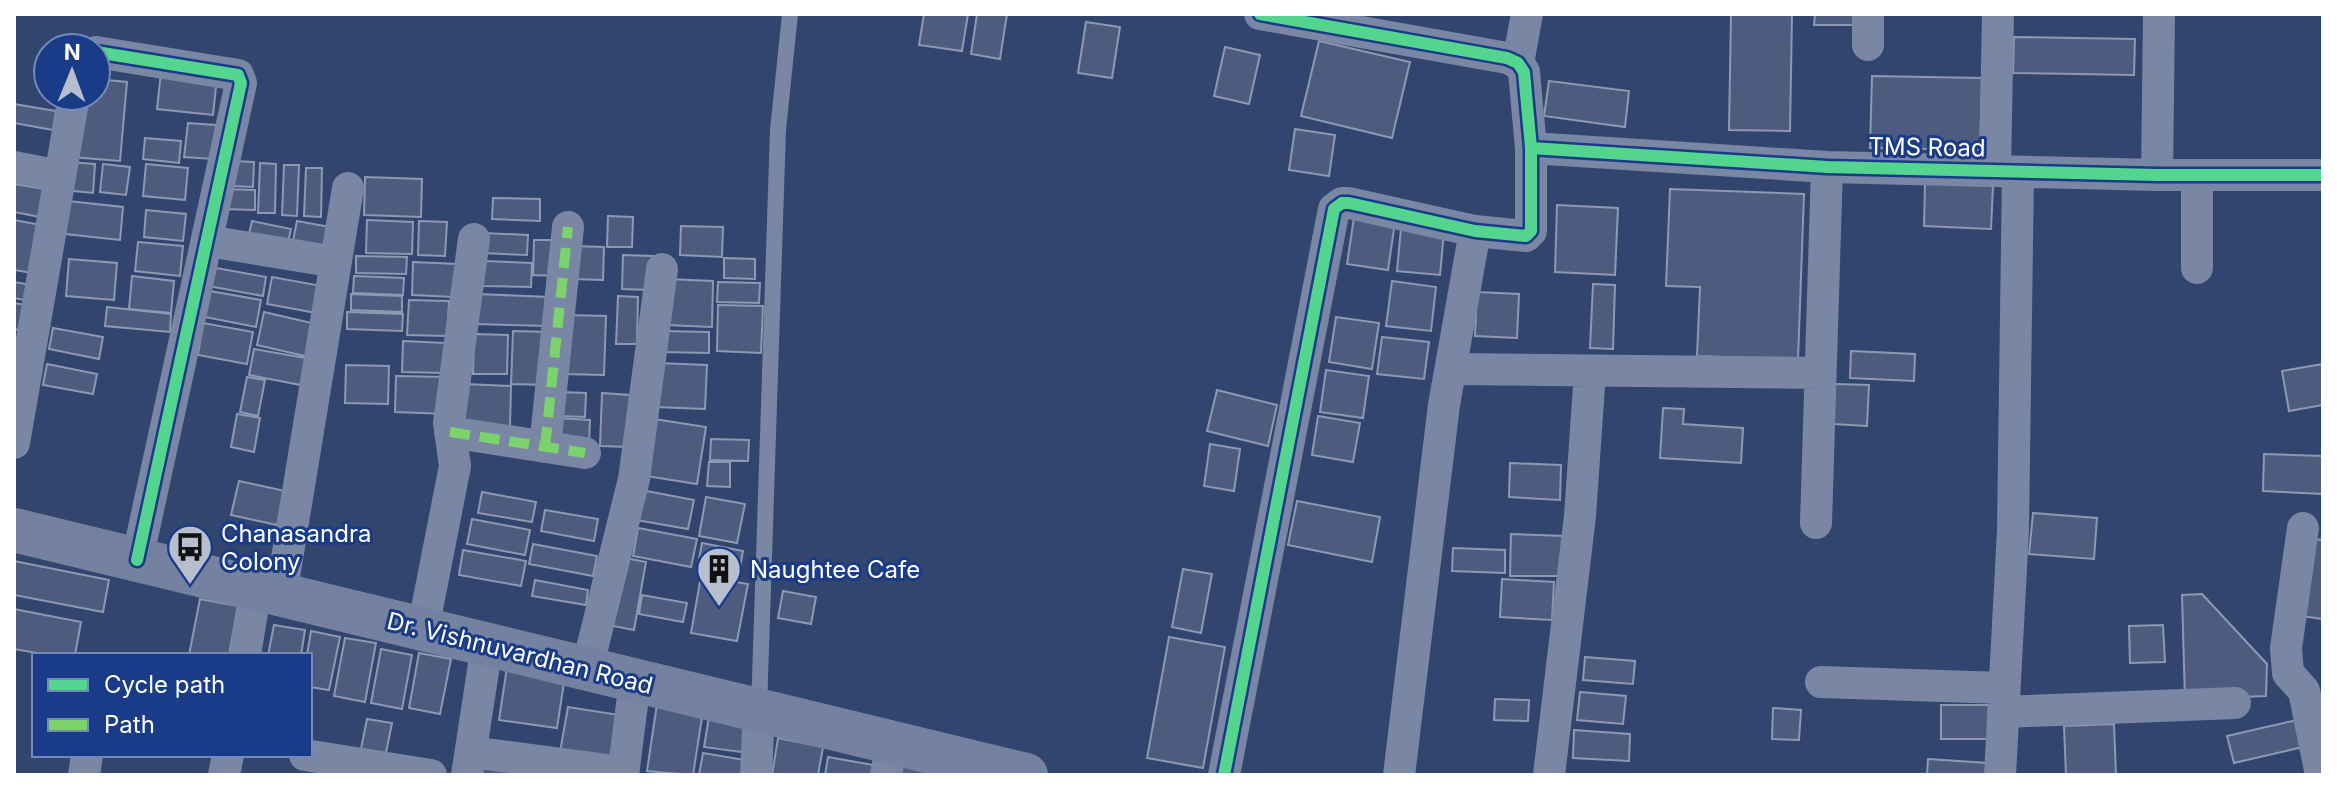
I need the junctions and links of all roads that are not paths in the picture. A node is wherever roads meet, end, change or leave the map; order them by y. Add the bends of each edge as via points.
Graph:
1 (790, 14) edge
2 (1260, 14) edge
3 (1527, 14) edge
4 (1998, 14) edge
5 (2159, 14) edge
6 (1310, 18) edge
7 (112, 54) edge
8 (1518, 63) junction
9 (71, 112) edge
10 (1531, 148) junction
11 (14, 167) edge
12 (1827, 167) junction
13 (2007, 171) junction
14 (2157, 175) junction
15 (2197, 175) junction
16 (2323, 175) edge
17 (60, 176) junction
18 (348, 188) dead end
19 (568, 227) dead end
20 (1475, 231) junction
21 (474, 239) dead end
22 (208, 241) junction
23 (336, 262) junction
24 (2197, 268) dead end
25 (662, 269) dead end
26 (28, 277) edge
27 (1451, 369) junction
28 (1590, 372) junction
29 (1820, 373) junction
30 (20, 375) edge
31 (450, 432) junction
32 (14, 443) edge
33 (545, 447) junction
34 (585, 453) dead end
35 (1816, 523) dead end
36 (2303, 528) dead end
37 (14, 530) edge
38 (137, 560) junction
39 (269, 592) junction
40 (423, 629) junction
41 (487, 645) junction
42 (246, 653) edge
43 (587, 669) junction
44 (635, 681) junction
45 (1821, 682) dead end
46 (2003, 700) junction
47 (2235, 703) dead end
48 (759, 711) junction
49 (312, 756) edge
50 (889, 759) edge
51 (469, 764) edge
52 (1006, 773) edge
53 (623, 774) edge
54 (431, 775) edge
55 (756, 775) edge
56 (1224, 775) edge
57 (1399, 775) edge
58 (1549, 775) edge
59 (2000, 775) edge
60 (2321, 775) edge

1 - 48 lane via 778,130
2 - 6 street
3 - 8 street
4 - 13 street
5 - 14 street
6 - 8 street
7 - 22 street via 240,78
8 - 10 street via 1524,72
9 - 17 street
10 - 12 street, TMS Road
10 - 20 street via 1529,235
11 - 17 street
12 - 13 street, TMS Road
12 - 29 street
13 - 14 street, TMS Road
13 - 46 street via 2013,530
14 - 15 street, TMS Road
15 - 16 street, TMS Road
15 - 24 street
17 - 26 street
18 - 23 street
19 - 33 street
20 - 27 street
20 - 56 street via 1349,203 1334,209
21 - 31 street
22 - 23 street
22 - 38 street
23 - 39 street
25 - 43 street via 634,479
26 - 30 street
27 - 28 street
27 - 57 street
28 - 29 street
28 - 58 street via 1580,516
29 - 35 street
30 - 32 street
31 - 33 street
31 - 40 street via 455,466
33 - 34 street
36 - 60 street via 2286,648 2288,673 2304,691
37 - 38 main road, Dr. Vishnuvardhan Road
38 - 39 main road, Dr. Vishnuvardhan Road
39 - 40 main road, Dr. Vishnuvardhan Road
39 - 42 street
40 - 41 main road, Dr. Vishnuvardhan Road
41 - 43 main road, Dr. Vishnuvardhan Road
41 - 51 street
43 - 44 main road, Dr. Vishnuvardhan Road
44 - 48 main road, Dr. Vishnuvardhan Road
44 - 53 street
45 - 46 street
46 - 47 street
46 - 59 street
48 - 50 main road, Dr. Vishnuvardhan Road
48 - 55 street
49 - 54 street
50 - 52 main road, Dr. Vishnuvardhan Road
51 - 53 street

